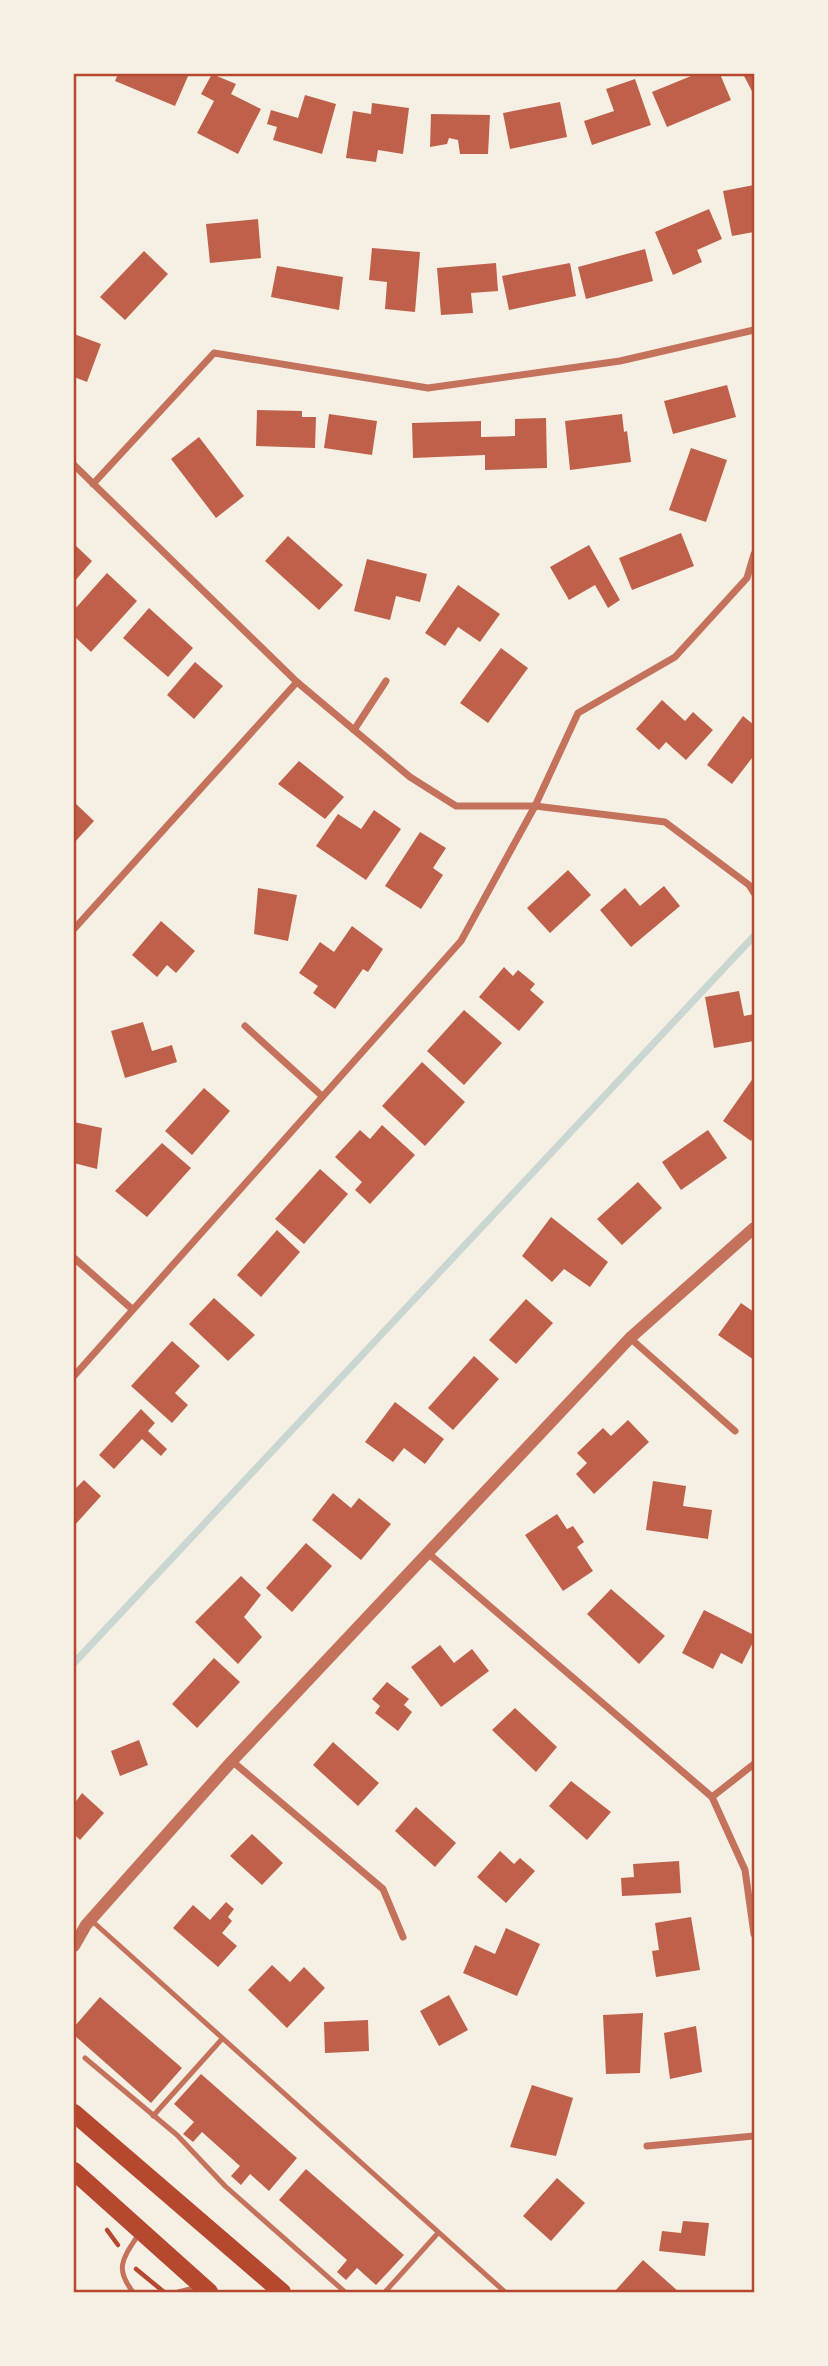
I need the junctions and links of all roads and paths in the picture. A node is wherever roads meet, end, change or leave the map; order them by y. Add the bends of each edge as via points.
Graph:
1 (754, 330) edge
2 (74, 466) edge
3 (93, 484) junction
4 (754, 554) edge
5 (386, 681) dead end
6 (297, 682) junction
7 (354, 730) junction
8 (535, 806) junction
9 (754, 893) edge
10 (74, 929) edge
11 (245, 1026) dead end
12 (322, 1096) junction
13 (754, 1228) edge
14 (74, 1258) edge
15 (132, 1309) junction
16 (630, 1338) junction
17 (74, 1376) edge
18 (735, 1431) dead end
19 (429, 1554) junction
20 (232, 1761) junction
21 (754, 1764) edge
22 (712, 1797) junction
23 (90, 1920) junction
24 (754, 1934) edge
25 (403, 1937) dead end
26 (74, 1946) edge
27 (222, 2039) junction
28 (85, 2058) dead end
29 (74, 2113) edge
30 (153, 2116) junction
31 (754, 2136) edge
32 (647, 2146) dead end
33 (74, 2171) edge
34 (141, 2231) junction
35 (438, 2233) junction
36 (205, 2289) edge
37 (133, 2292) edge
38 (177, 2292) edge
39 (282, 2292) edge
40 (345, 2292) edge
41 (385, 2292) edge
42 (505, 2292) edge

1 - 3 street via 620,361 428,388 215,353
2 - 3 street
3 - 6 street
4 - 8 street via 747,578 675,657 579,713
5 - 7 street
6 - 7 street
6 - 10 street
7 - 8 street via 410,777 456,806
8 - 9 street via 665,822
8 - 12 street via 461,941
11 - 12 street
12 - 15 street
13 - 16 street
14 - 15 street
15 - 17 street
16 - 18 street
16 - 19 street
19 - 20 street
19 - 22 street
20 - 23 street
20 - 25 street via 383,1889
21 - 22 street
22 - 24 street via 745,1870
23 - 26 street
23 - 27 lane
27 - 30 lane
27 - 35 lane
28 - 30 lane
29 - 39 main road
30 - 40 lane
31 - 32 street
33 - 34 main road
34 - 36 main road
34 - 37 lane via 121,2270
35 - 41 lane
35 - 42 lane
36 - 38 lane

